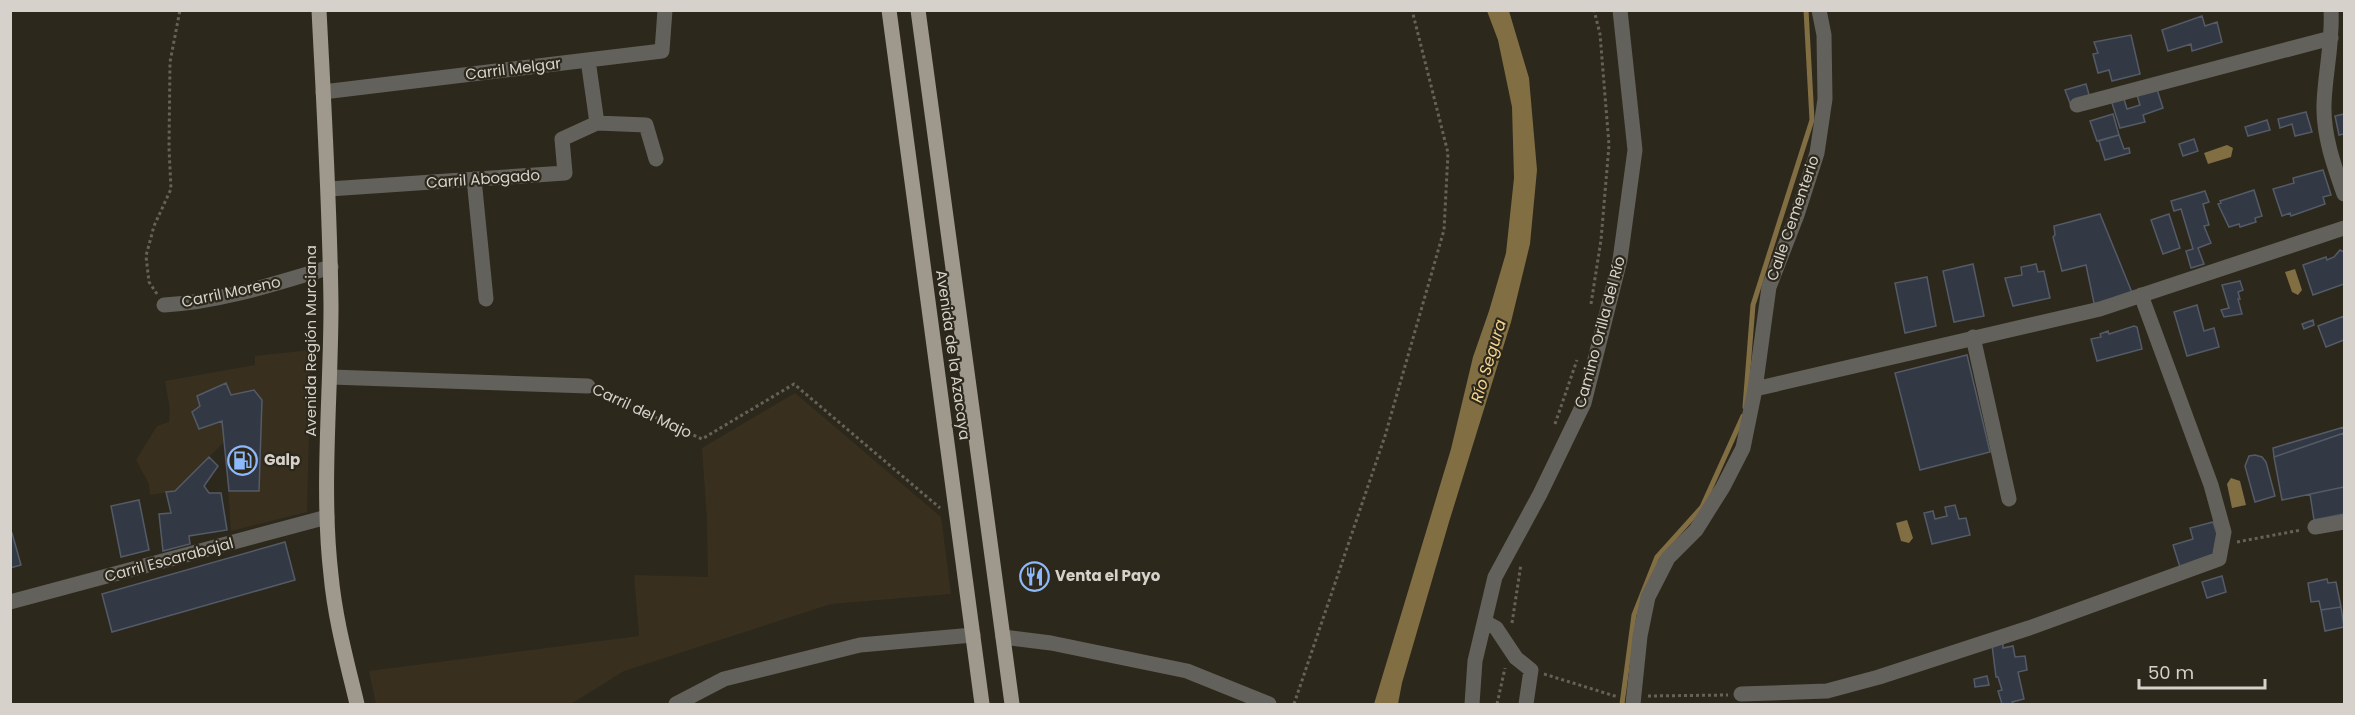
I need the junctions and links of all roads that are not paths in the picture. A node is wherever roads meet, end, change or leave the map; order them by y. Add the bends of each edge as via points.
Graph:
1 (319, 10) edge
2 (665, 10) edge
3 (889, 10) edge
4 (918, 10) edge
5 (1620, 10) edge
6 (1819, 10) edge
7 (2331, 10) edge
8 (2331, 38) junction
9 (588, 60) junction
10 (323, 92) junction
11 (2077, 105) dead end
12 (597, 123) junction
13 (656, 159) dead end
14 (474, 179) junction
15 (329, 189) junction
16 (2344, 194) edge
17 (2344, 228) edge
18 (331, 267) junction
19 (2140, 295) junction
20 (486, 299) dead end
21 (164, 305) road end
22 (1973, 337) junction
23 (331, 377) junction
24 (588, 386) road end
25 (1755, 389) junction
26 (2009, 499) dead end
27 (327, 517) junction
28 (2344, 522) edge
29 (2315, 527) road end
30 (10, 602) edge
31 (1485, 622) junction
32 (973, 635) junction
33 (1002, 637) junction
34 (1741, 694) road end
35 (1629, 701) edge
36 (357, 705) edge
37 (676, 705) edge
38 (982, 705) edge
39 (1012, 705) edge
40 (1269, 705) edge
41 (1472, 705) edge
42 (1526, 705) edge

1 - 10 main road, Avenida Región Murciana
2 - 9 street, Carril Melgar via 662,51
3 - 32 main road, Avenida de la Azacaya
4 - 33 main road, Avenida de la Azacaya
5 - 31 street, Camino Orilla del Río via 1635,150 1620,260 1584,403 1496,578
6 - 25 street, Calle Cementerio via 1824,35 1825,99 1817,153 1769,286
7 - 8 street
8 - 11 street
8 - 16 street via 2324,104 2326,130
9 - 10 street, Carril Melgar
9 - 12 street
10 - 15 main road, Avenida Región Murciana
12 - 13 street via 646,125
12 - 14 street, Carril Abogado via 562,139 565,173
14 - 15 street, Carril Abogado
14 - 20 street
15 - 18 main road, Avenida Región Murciana
17 - 19 street
18 - 21 street, Carril Moreno via 252,291
18 - 23 main road, Avenida Región Murciana
19 - 22 street via 2100,309
19 - 34 street via 2211,485 2224,532 2219,559 1879,677 1827,691
22 - 25 street
22 - 26 street
23 - 24 street, Carril del Majo
23 - 27 main road, Avenida Región Murciana
25 - 35 street, Calle Cementerio via 1743,448 1723,488 1696,530 1668,558 1648,597
27 - 30 street, Carril Escarabajal
27 - 36 main road, Avenida Región Murciana via 334,599
28 - 29 street
31 - 41 street, Camino Orilla del Río via 1475,661
31 - 42 street via 1496,628 1516,658 1531,670
32 - 37 street via 860,645 724,679
32 - 38 main road, Avenida de la Azacaya
33 - 39 main road, Avenida de la Azacaya
33 - 40 street via 1051,643 1186,671

